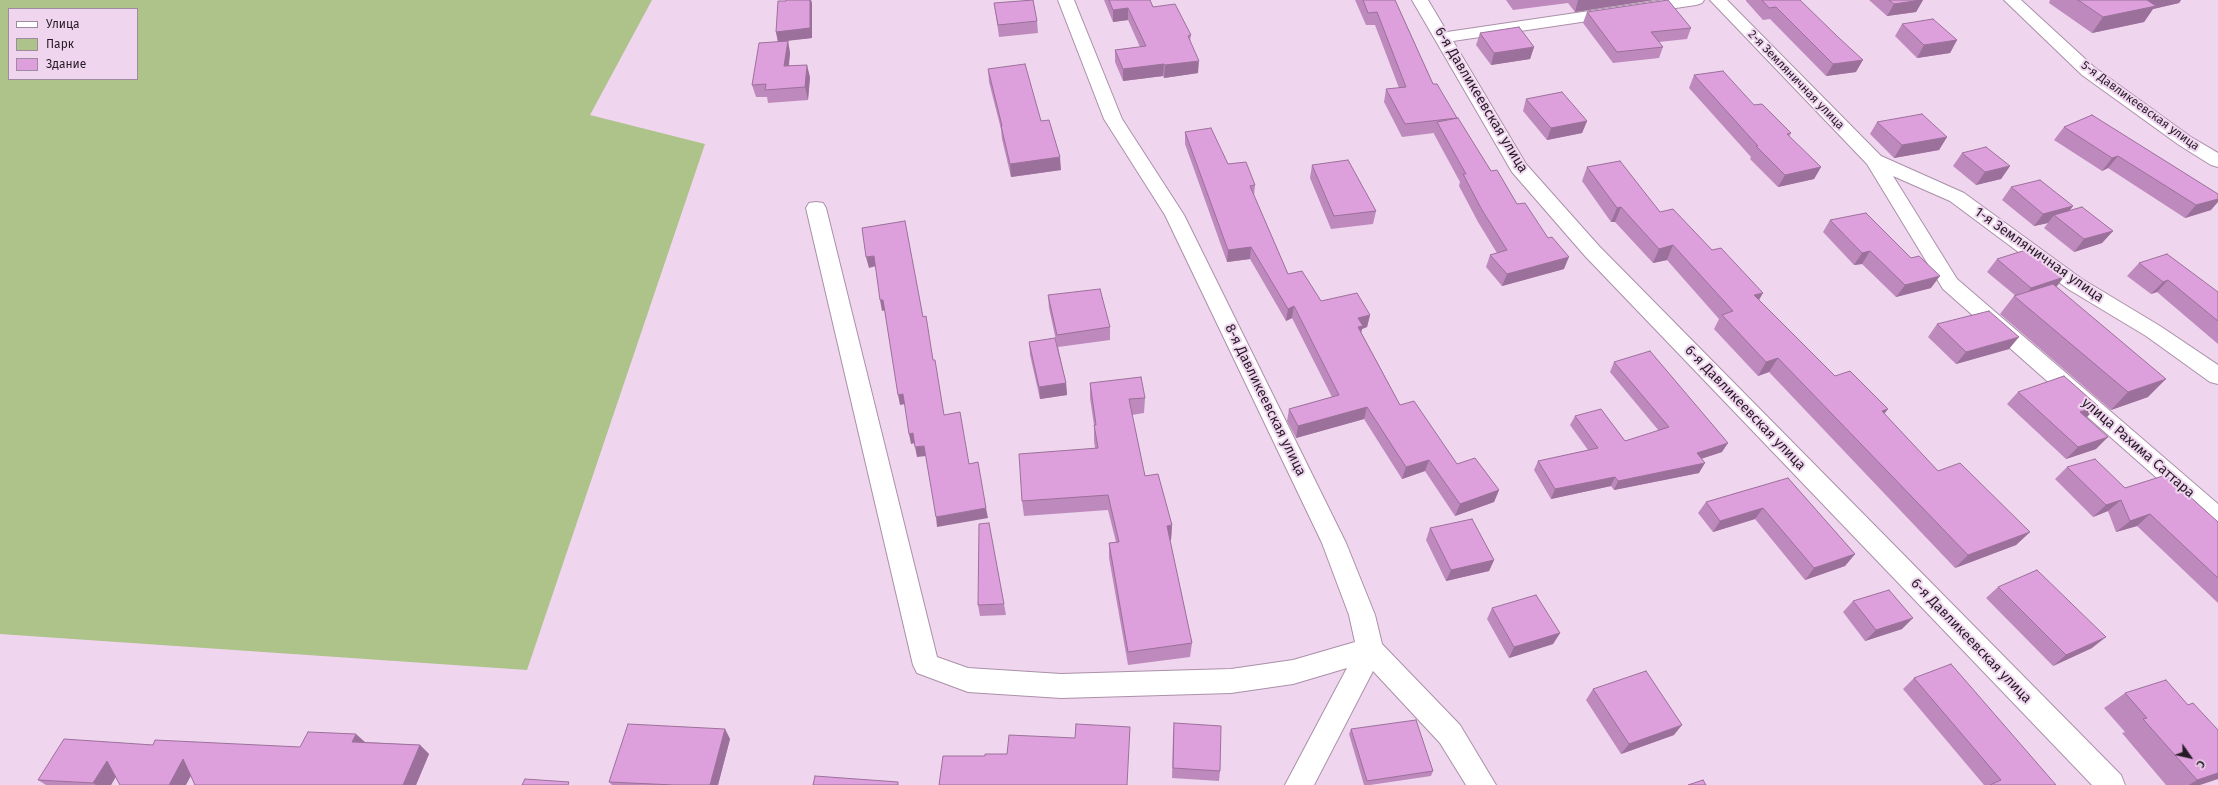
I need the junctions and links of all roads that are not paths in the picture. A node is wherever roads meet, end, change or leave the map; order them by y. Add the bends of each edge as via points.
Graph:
1 (1066, 0) edge
2 (1420, 0) edge
3 (1696, 0) edge
4 (1718, 0) edge
5 (2012, 0) edge
6 (1442, 38) junction
7 (1874, 160) junction
8 (2218, 161) edge
9 (816, 208) dead end
10 (2218, 376) edge
11 (2218, 518) edge
12 (1370, 650) junction
13 (1299, 785) edge
14 (1482, 785) edge
15 (2111, 785) edge

1 - 12 street, 8-я Давликеевская улица via 1113,119 1174,215 1334,543 1362,615
2 - 6 street, 6-я Давликеевская улица
3 - 6 street
4 - 7 street, 2-я Земляничная улица
5 - 8 street, 5-я Давликеевская улица via 2088,71 2185,141
6 - 15 street, 6-я Давликеевская улица via 1519,168 1592,251
7 - 10 street, 1-я Земляничная улица via 1957,196 2075,284 2154,330
7 - 11 street, улица Рахима Саттара via 1950,284
9 - 12 street via 926,665 968,680 1061,686 1231,681 1293,672
12 - 13 street
12 - 14 street via 1450,734

